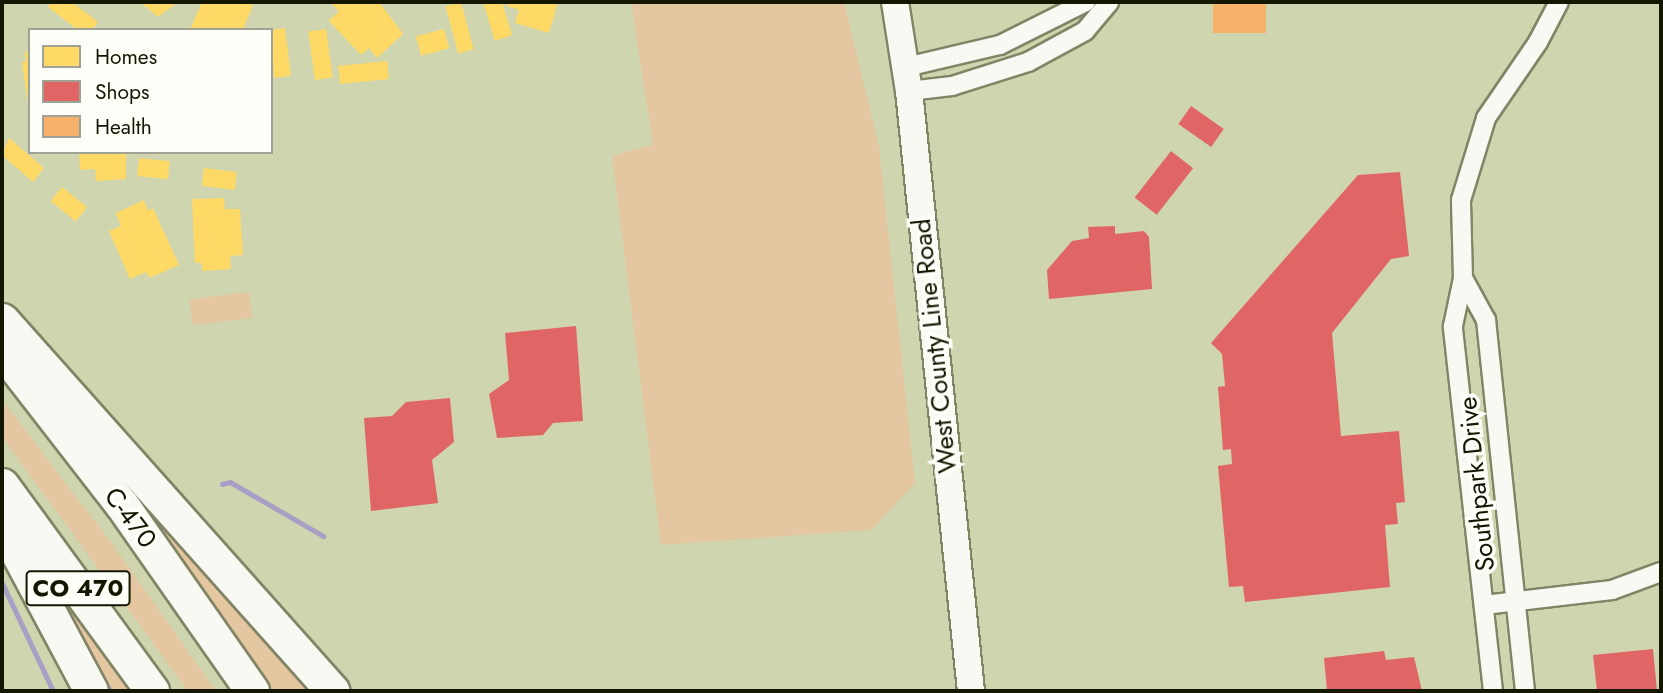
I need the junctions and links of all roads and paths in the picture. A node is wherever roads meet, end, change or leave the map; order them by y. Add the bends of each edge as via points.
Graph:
1 (895, 2) edge
2 (1086, 2) edge
3 (1109, 2) edge
4 (1559, 2) edge
5 (907, 79) junction
6 (1463, 278) junction
7 (2, 320) edge
8 (2, 351) edge
9 (2, 485) edge
10 (2, 524) edge
11 (1661, 572) edge
12 (1516, 602) junction
13 (1484, 605) junction
14 (91, 691) edge
15 (152, 691) edge
16 (252, 691) edge
17 (333, 691) edge
18 (971, 691) edge
19 (1493, 691) edge
20 (1525, 691) edge

1 - 5 main road, West County Line Road
2 - 5 street via 1000,45
3 - 5 street via 1085,31 1028,62 951,86
4 - 6 street, Southpark Drive via 1538,42 1494,102 1472,152 1461,200
5 - 18 main road, West County Line Road
6 - 12 street, Southpark Drive via 1486,320
6 - 13 street, Southpark Drive via 1453,326
7 - 17 highway
8 - 16 highway, C-470 / CO 470 via 122,505
9 - 15 highway, CO 470
10 - 14 highway
11 - 12 street via 1612,590
12 - 13 street
12 - 20 street, Southpark Drive
13 - 19 street, Southpark Drive

